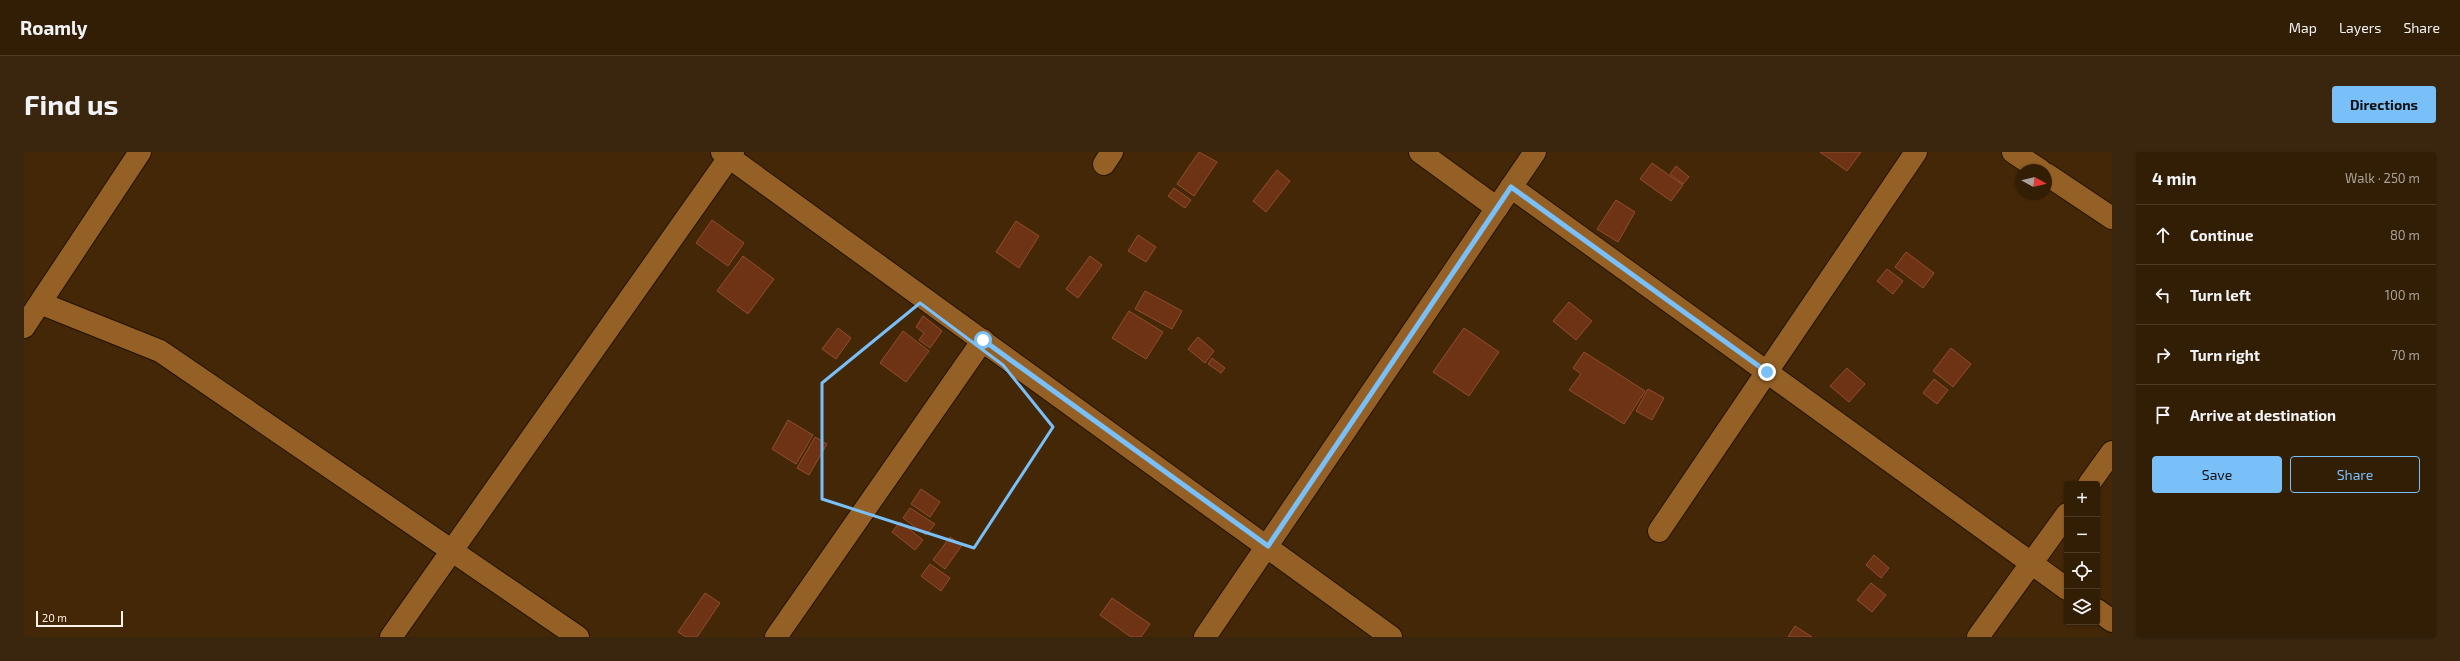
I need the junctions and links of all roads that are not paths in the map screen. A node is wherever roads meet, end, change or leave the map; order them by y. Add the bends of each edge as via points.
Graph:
1 (140, 152) edge
2 (1420, 152) edge
3 (1535, 152) edge
4 (1916, 152) edge
5 (2013, 152) edge
6 (728, 154) edge
7 (2031, 164) edge
8 (2052, 178) edge
9 (1511, 187) junction
10 (1497, 208) junction
11 (2112, 218) edge
12 (40, 303) junction
13 (24, 327) edge
14 (983, 340) junction
15 (1767, 372) junction
16 (2112, 452) edge
17 (2091, 481) edge
18 (2065, 517) edge
19 (1659, 531) dead end
20 (1268, 546) junction
21 (452, 551) junction
22 (2032, 563) junction
23 (2064, 587) edge
24 (2100, 612) edge
25 (2112, 621) edge
26 (391, 637) edge
27 (578, 637) edge
28 (776, 637) edge
29 (1205, 637) edge
30 (1391, 637) edge
31 (1978, 637) edge

1 - 12 street
2 - 10 street
3 - 9 street
4 - 15 street
5 - 7 street
6 - 14 street
6 - 21 street
8 - 11 street
9 - 10 street
9 - 15 street
10 - 20 street
12 - 13 street
12 - 21 street via 160,351
14 - 20 street
14 - 28 street
15 - 19 street
15 - 22 street
16 - 17 street
18 - 22 street
20 - 29 street
20 - 30 street
21 - 26 street
21 - 27 street
22 - 23 street
22 - 31 street
24 - 25 street

